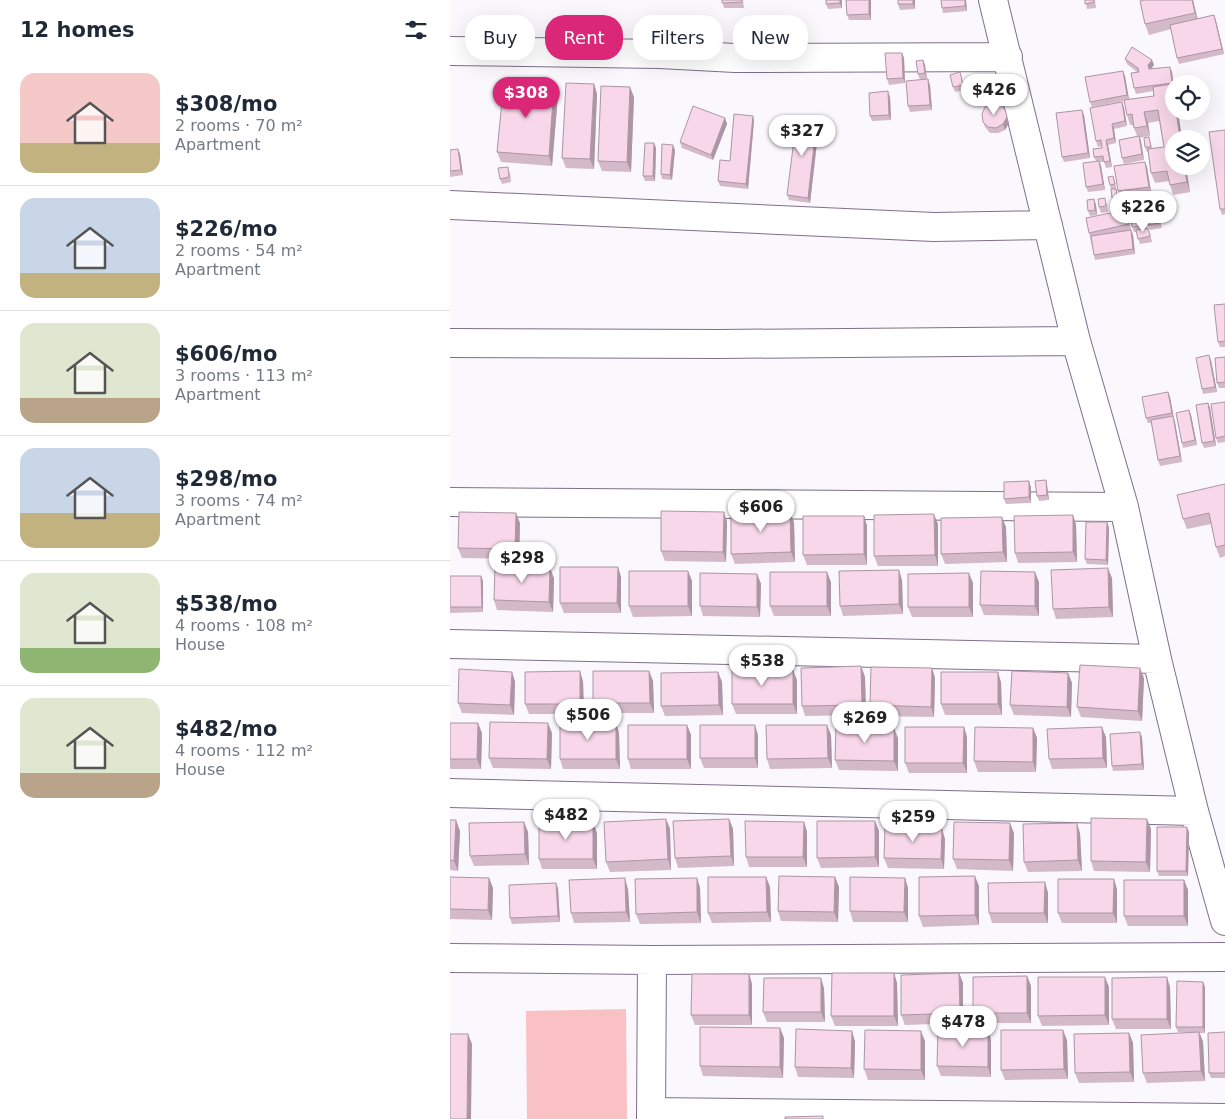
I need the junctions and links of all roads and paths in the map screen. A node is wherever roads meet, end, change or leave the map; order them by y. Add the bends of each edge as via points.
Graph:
1 (993, 0) edge
2 (450, 51) edge
3 (1008, 57) junction
4 (450, 205) edge
5 (1048, 225) junction
6 (1076, 341) junction
7 (450, 343) edge
8 (450, 502) edge
9 (1124, 507) junction
10 (450, 644) edge
11 (1157, 659) junction
12 (450, 793) edge
13 (1194, 811) junction
14 (1225, 921) edge
15 (1225, 957) edge
16 (450, 958) edge
17 (652, 960) junction
18 (651, 1116) edge
19 (1225, 1118) edge

1 - 3 street
2 - 3 street via 735,58
3 - 5 street
4 - 5 street via 934,227
5 - 6 street
6 - 7 street
6 - 9 street
8 - 9 street
9 - 11 street
10 - 11 street
11 - 13 street
12 - 13 street
13 - 14 street
15 - 17 street
16 - 17 street
17 - 18 street
18 - 19 street

